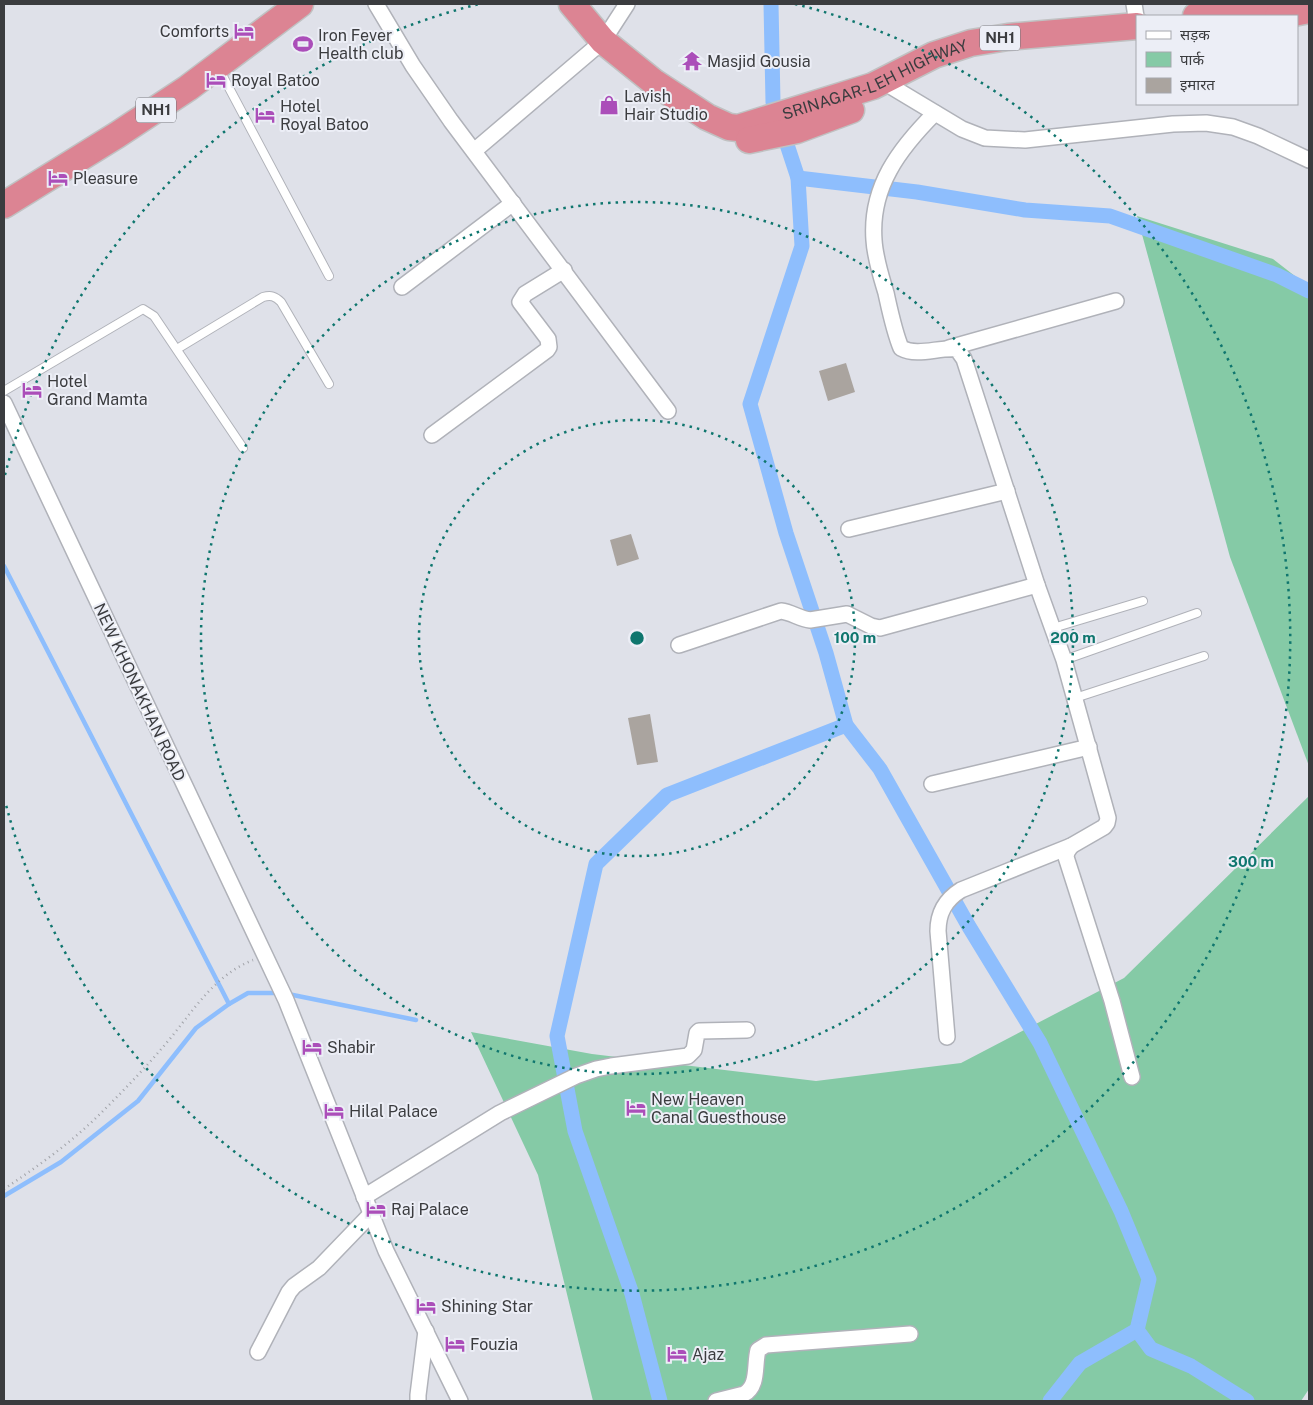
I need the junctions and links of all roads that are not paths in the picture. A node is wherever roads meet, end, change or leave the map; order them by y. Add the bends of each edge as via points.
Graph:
1 (300, 4) edge
2 (376, 4) edge
3 (572, 4) edge
4 (627, 4) edge
5 (1134, 4) edge
6 (1262, 4) edge
7 (1309, 10) edge
8 (1202, 15) edge
9 (1283, 15) edge
10 (1136, 17) edge
11 (1136, 24) edge
12 (604, 41) junction
13 (1136, 41) edge
14 (218, 67) junction
15 (882, 90) junction
16 (934, 113) junction
17 (474, 151) junction
18 (1309, 160) edge
19 (513, 203) junction
20 (4, 205) edge
21 (564, 270) junction
22 (329, 276) dead end
23 (402, 287) dead end
24 (1116, 301) dead end
25 (949, 348) junction
26 (177, 349) junction
27 (329, 384) dead end
28 (4, 391) edge
29 (4, 403) edge
30 (668, 411) dead end
31 (432, 435) dead end
32 (243, 448) dead end
33 (1007, 491) junction
34 (848, 529) dead end
35 (1037, 585) junction
36 (1143, 602) dead end
37 (1197, 614) dead end
38 (1053, 628) junction
39 (679, 644) dead end
40 (1204, 656) dead end
41 (1064, 660) junction
42 (1075, 698) junction
43 (1089, 747) junction
44 (932, 784) dead end
45 (1071, 846) junction
46 (747, 1030) dead end
47 (947, 1037) dead end
48 (1132, 1078) dead end
49 (364, 1197) junction
50 (371, 1214) junction
51 (426, 1331) junction
52 (910, 1334) dead end
53 (258, 1352) dead end
54 (418, 1401) edge
55 (460, 1401) edge
56 (716, 1401) edge

1 - 14 highway, NH1
2 - 17 street via 413,66
3 - 12 highway, NH1
4 - 12 street
5 - 10 street
6 - 8 highway
7 - 9 highway
11 - 15 highway, SRINAGAR-LEH HIGHWAY / NH1 via 971,43 934,55
12 - 15 highway, NH1 via 656,84 670,102 705,128 727,137 744,134 762,138 797,130
12 - 17 street
13 - 15 highway, NH1 via 984,54
14 - 20 highway, NH1
14 - 22 lane
15 - 16 street
16 - 18 street via 985,138 1025,140 1206,123 1233,127
16 - 25 street via 911,136 887,172 873,228 875,254 901,348 916,353
17 - 19 street
19 - 21 street
19 - 23 street
21 - 30 street
21 - 31 street via 525,294 520,302 548,339 547,350
24 - 25 street
25 - 33 street via 957,349 964,359
26 - 27 lane via 271,295 281,302
26 - 28 lane via 154,316 143,310
26 - 32 lane
29 - 49 street, NEW KHONAKHAN ROAD via 286,1000
33 - 34 street
33 - 35 street
35 - 38 street
35 - 39 street via 884,627 871,626 847,614 810,620 786,612 773,612
36 - 38 lane
37 - 41 lane
38 - 41 street
40 - 42 lane
41 - 42 street
42 - 43 street
43 - 44 street
43 - 45 street via 1108,818 1104,827
45 - 47 street via 955,894 943,907 938,931
45 - 48 street via 1066,857 1112,1001
46 - 49 street via 700,1031 694,1050 688,1056 611,1066 576,1076 500,1113
49 - 50 street, NEW KHONAKHAN ROAD
50 - 51 street, NEW KHONAKHAN ROAD
50 - 53 street via 319,1268 289,1292
51 - 54 street
51 - 55 street, NEW KHONAKHAN ROAD
52 - 56 street via 766,1345 758,1350 754,1382 748,1392

